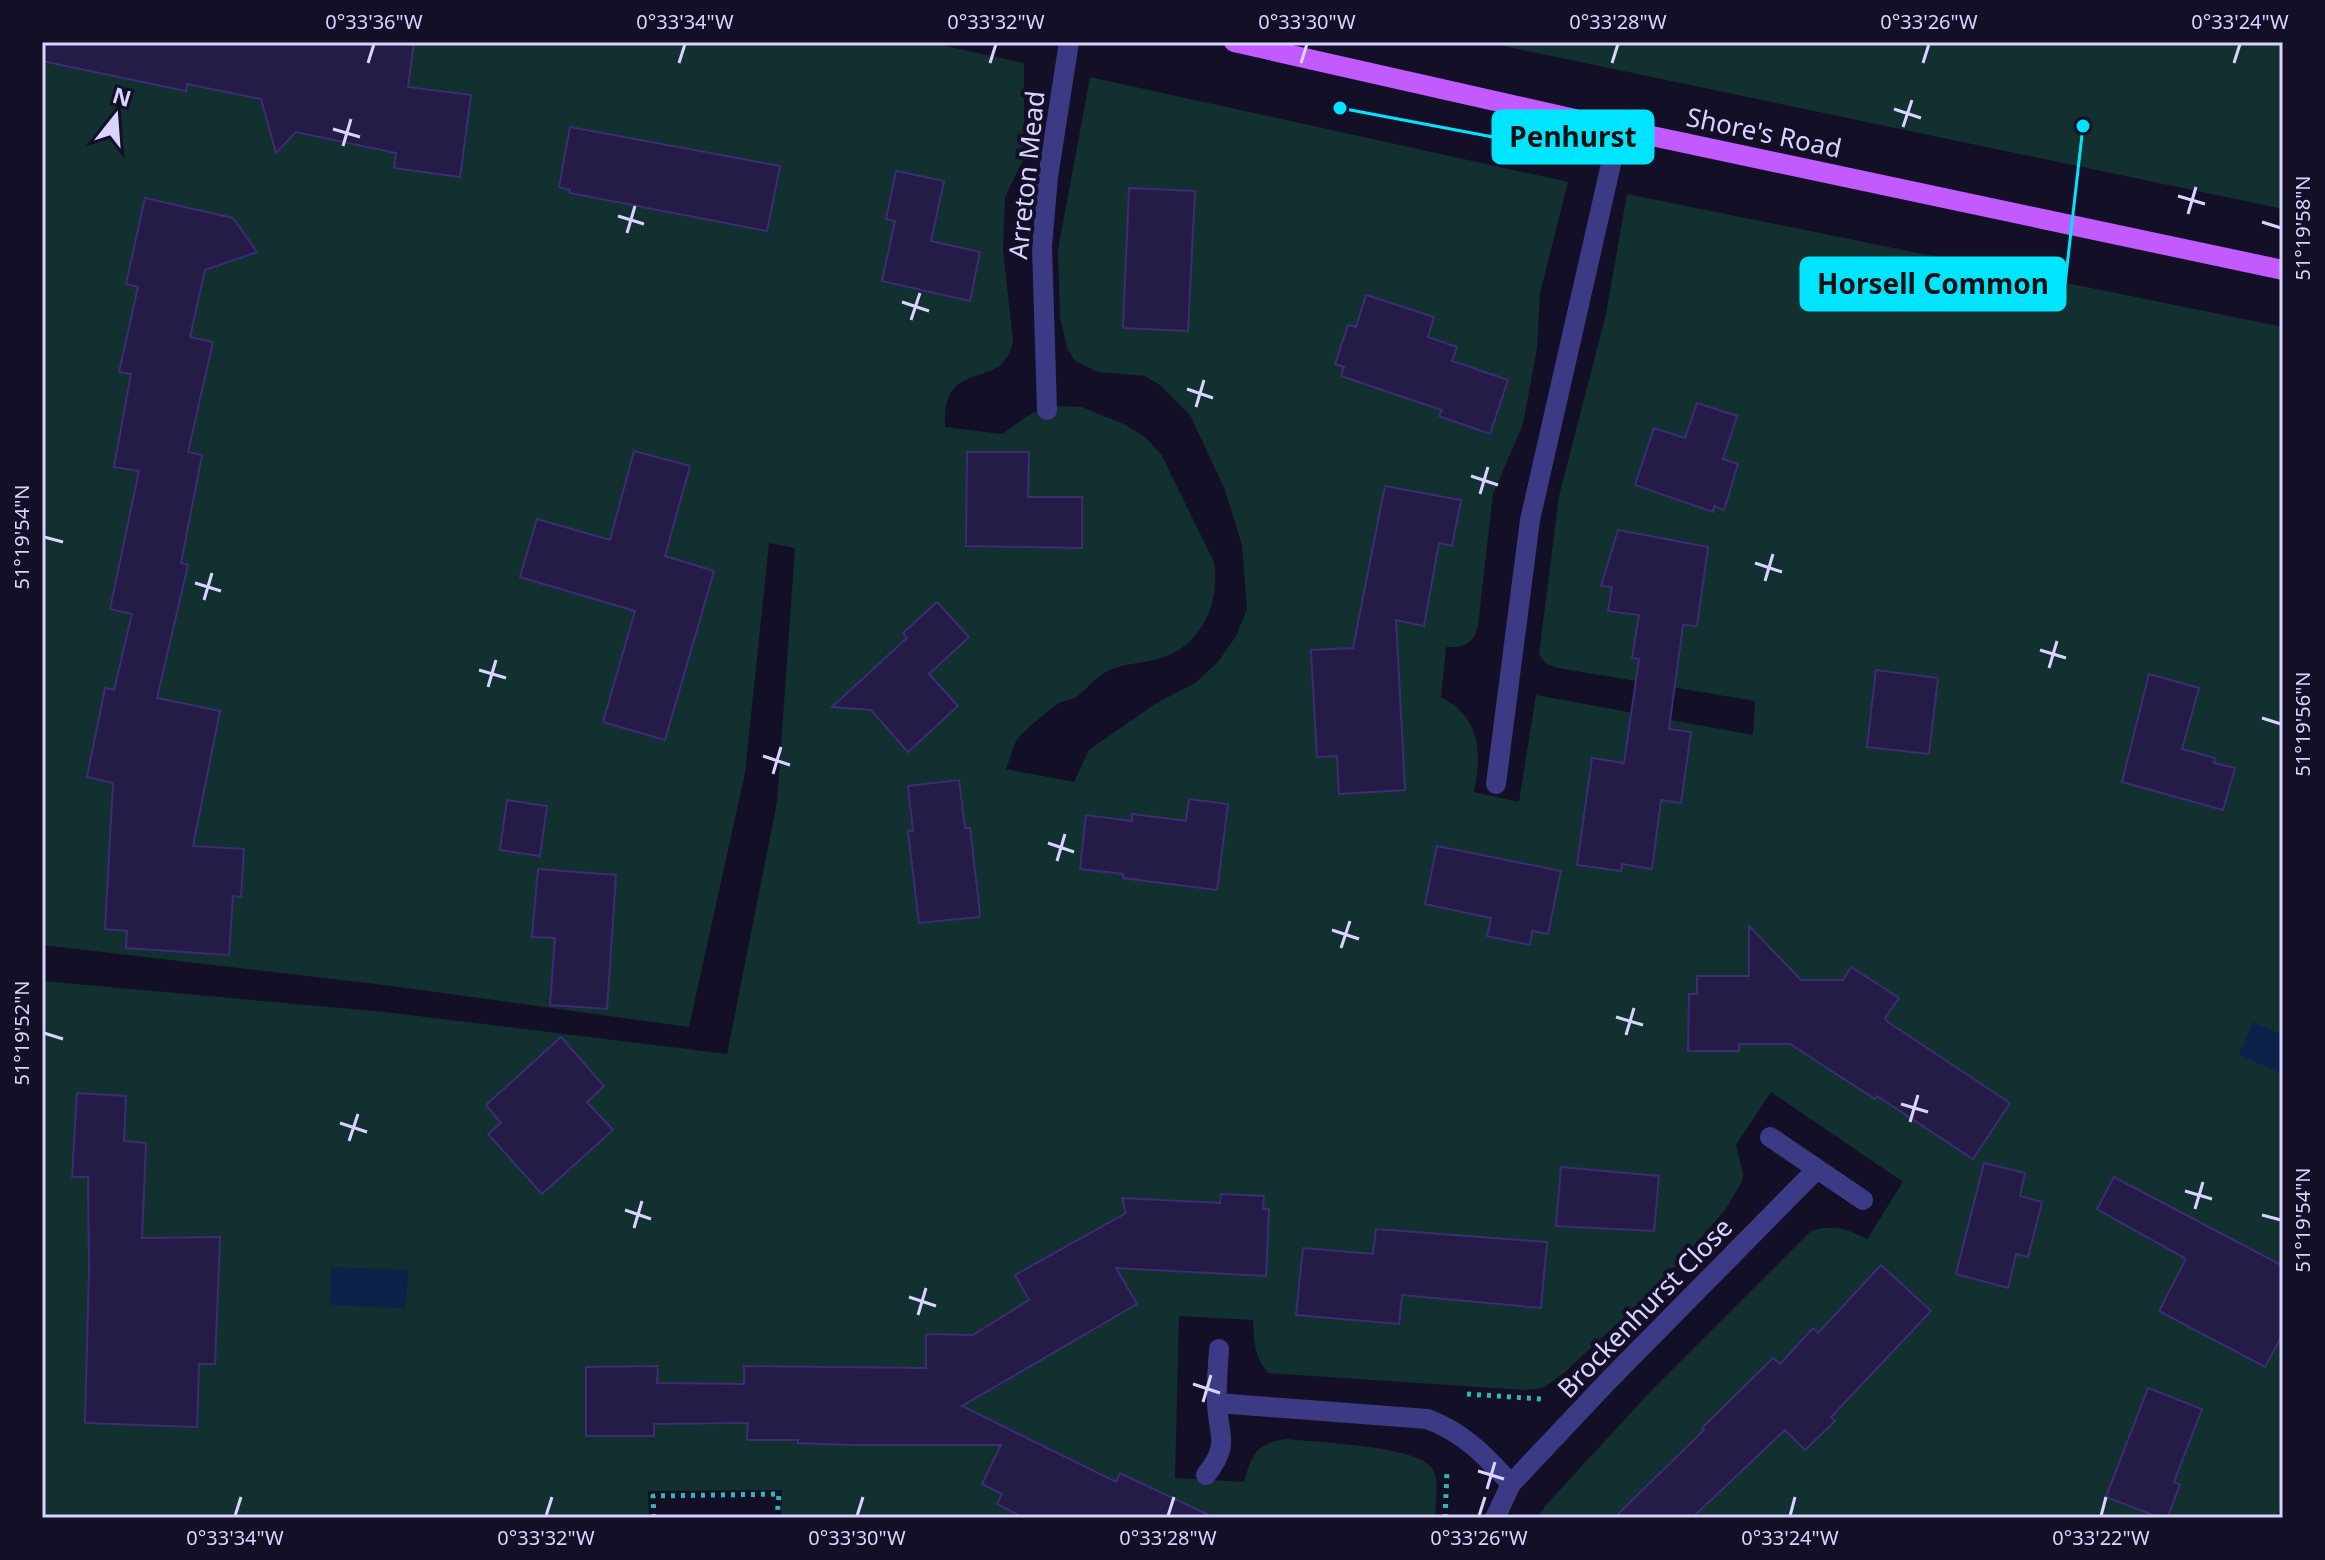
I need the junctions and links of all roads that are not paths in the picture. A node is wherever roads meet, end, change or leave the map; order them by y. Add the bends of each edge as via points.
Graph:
1 (1069, 42) edge
2 (1234, 42) edge
3 (1619, 129) junction
4 (2283, 270) edge
5 (1047, 410) dead end
6 (1496, 784) dead end
7 (1770, 1137) dead end
8 (1817, 1169) junction
9 (1863, 1200) dead end
10 (1219, 1349) dead end
11 (1217, 1403) junction
12 (1206, 1475) dead end
13 (1511, 1484) junction
14 (1495, 1518) edge

1 - 5 street, Arreton Mead via 1042,246
2 - 3 main road, Shore's Road
3 - 4 main road, Shore's Road
3 - 6 street via 1530,520
7 - 8 street
8 - 9 street
8 - 13 street, Brockenhurst Close
10 - 11 street
11 - 12 street via 1220,1457
11 - 13 street via 1427,1419 1465,1438
13 - 14 street, Brockenhurst Close

